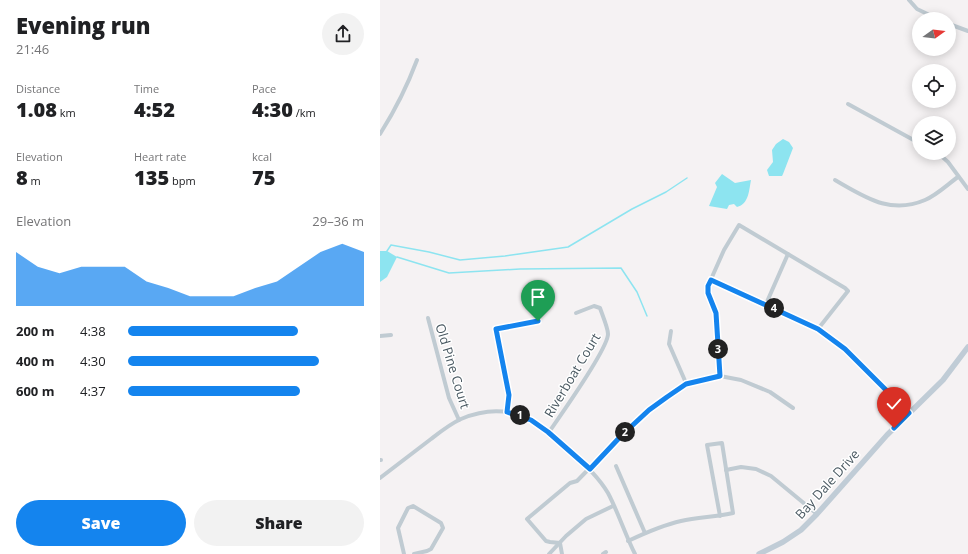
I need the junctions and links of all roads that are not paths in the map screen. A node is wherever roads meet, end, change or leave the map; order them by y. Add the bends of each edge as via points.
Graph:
1 (909, 0) edge
2 (923, 12) edge
3 (956, 27) edge
4 (968, 31) edge
5 (417, 60) dead end
6 (848, 104) dead end
7 (380, 134) edge
8 (912, 139) edge
9 (946, 160) edge
10 (958, 177) junction
11 (835, 180) dead end
12 (968, 189) edge
13 (788, 254) junction
14 (711, 280) junction
15 (766, 304) junction
16 (576, 313) dead end
17 (428, 318) dead end
18 (538, 321) dead end
19 (818, 329) junction
20 (671, 331) dead end
21 (391, 335) dead end
22 (380, 336) edge
23 (968, 347) edge
24 (720, 376) junction
25 (686, 384) junction
26 (793, 408) dead end
27 (507, 412) junction
28 (909, 413) junction
29 (459, 420) junction
30 (548, 432) junction
31 (616, 466) dead end
32 (590, 469) junction
33 (726, 470) junction
34 (380, 478) edge
35 (613, 506) junction
36 (817, 514) junction
37 (720, 516) junction
38 (645, 533) junction
39 (628, 540) junction
40 (560, 543) junction
41 (765, 553) edge
42 (404, 554) edge
43 (414, 554) edge
44 (549, 554) edge
45 (562, 554) edge
46 (634, 554) edge
47 (758, 554) edge

1 - 2 street
3 - 4 street
5 - 7 street
6 - 8 street
9 - 10 street
10 - 11 street via 926,200 899,206 871,200
10 - 12 street
13 - 14 street via 739,225 724,250
13 - 15 street
13 - 19 street via 848,291
14 - 15 street
14 - 24 street via 708,293 716,313
15 - 19 street
16 - 30 street, Riverboat Court via 594,306 600,308 608,334 601,352
17 - 29 street, Old Pine Court via 449,398
18 - 27 street via 496,329 509,395
19 - 28 street via 845,349
20 - 25 street via 669,344
21 - 22 street
23 - 28 street, Bay Dale Drive via 943,380
24 - 25 street
24 - 26 street via 741,380 770,392
25 - 32 street via 649,410
27 - 29 street via 484,413
27 - 30 street via 531,420
28 - 36 street, Bay Dale Drive
29 - 34 street
30 - 32 street
31 - 38 street
32 - 35 street via 608,493
32 - 40 street via 527,519 546,540
33 - 36 street via 742,467 756,469 771,476
33 - 37 street via 733,513
33 - 37 street via 722,443 707,445
35 - 39 street
35 - 40 street via 586,519
36 - 41 street, Bay Dale Drive via 801,530
37 - 38 street via 680,521
38 - 39 street
39 - 46 street
40 - 44 street
40 - 45 street
41 - 47 street, Bay Dale Drive
42 - 43 street via 398,528 408,508 413,506 441,523 443,528 431,549

